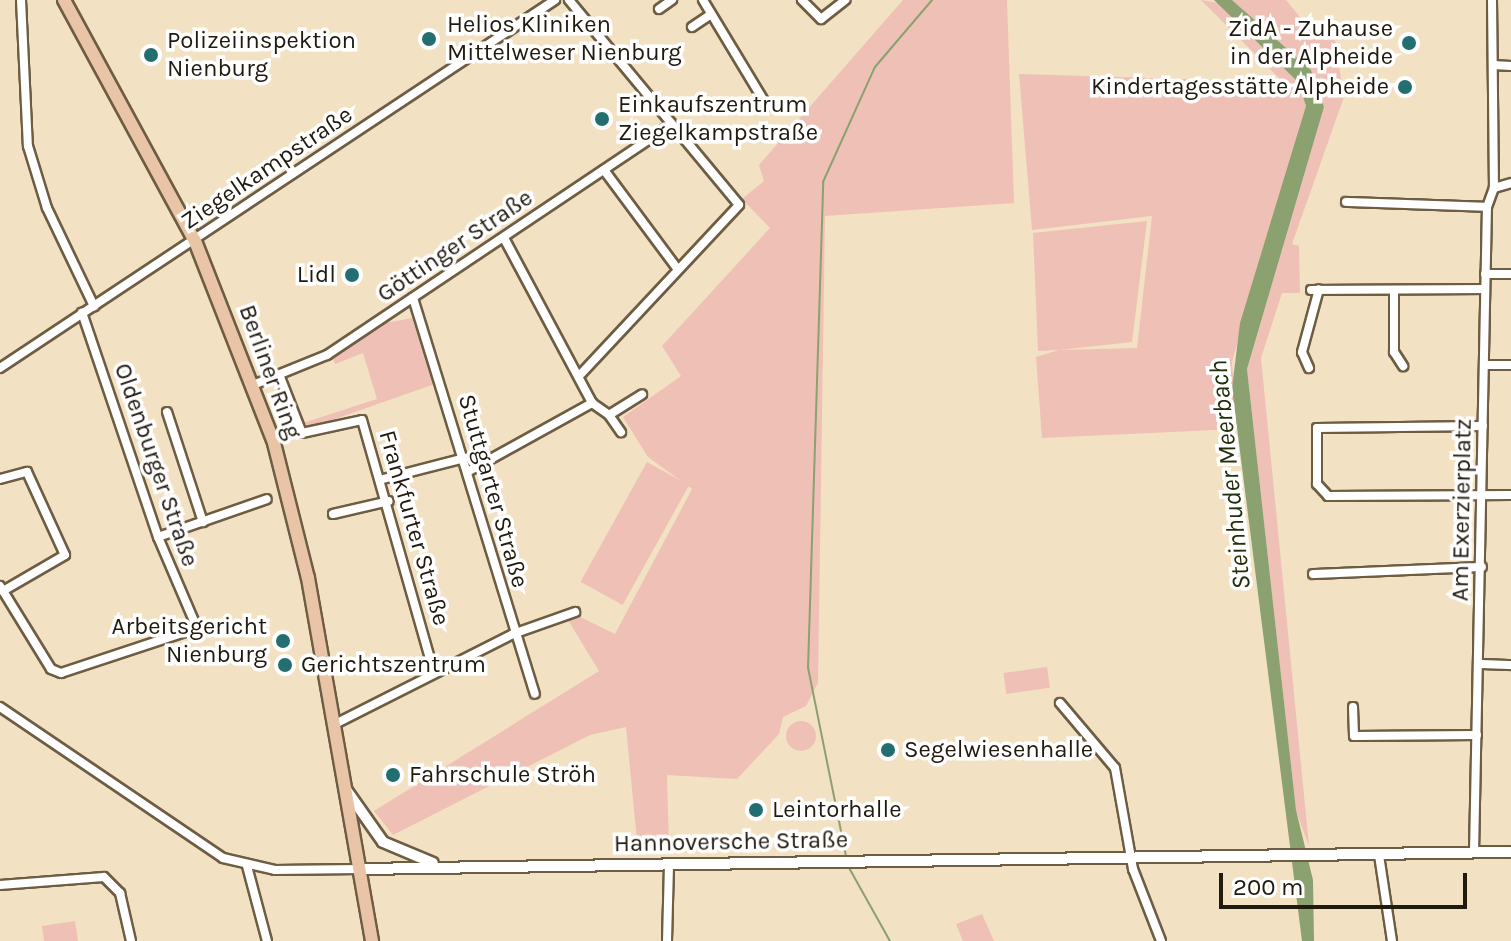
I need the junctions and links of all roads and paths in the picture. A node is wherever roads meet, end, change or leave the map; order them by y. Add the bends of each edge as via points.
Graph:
1 (21, 0) edge
2 (64, 0) edge
3 (555, 0) edge
4 (569, 0) edge
5 (672, 0) edge
6 (703, 0) edge
7 (802, 0) edge
8 (845, 0) edge
9 (1492, 0) edge
10 (659, 9) dead end
11 (710, 15) junction
12 (692, 27) dead end
13 (1493, 65) junction
14 (1511, 66) edge
15 (767, 106) dead end
16 (672, 124) junction
17 (604, 170) junction
18 (1511, 183) edge
19 (1494, 188) junction
20 (1346, 202) dead end
21 (1487, 207) junction
22 (504, 238) junction
23 (195, 241) junction
24 (676, 267) junction
25 (1485, 274) junction
26 (1511, 274) edge
27 (1485, 289) junction
28 (1394, 290) junction
29 (413, 298) junction
30 (94, 306) junction
31 (82, 313) junction
32 (1484, 365) junction
33 (1511, 365) edge
34 (1403, 366) dead end
35 (0, 368) edge
36 (1309, 368) dead end
37 (581, 374) junction
38 (280, 377) junction
39 (253, 385) junction
40 (642, 394) dead end
41 (592, 403) junction
42 (167, 412) dead end
43 (609, 415) junction
44 (1483, 426) junction
45 (621, 432) dead end
46 (465, 458) junction
47 (469, 471) junction
48 (0, 479) edge
49 (383, 479) junction
50 (1482, 495) junction
51 (1511, 495) edge
52 (267, 499) dead end
53 (389, 501) junction
54 (333, 514) dead end
55 (203, 522) junction
56 (158, 537) junction
57 (1482, 567) junction
58 (1313, 574) dead end
59 (2, 588) edge
60 (575, 612) dead end
61 (513, 634) junction
62 (1479, 664) junction
63 (1511, 665) edge
64 (434, 673) junction
65 (535, 694) dead end
66 (1060, 703) dead end
67 (0, 707) edge
68 (1353, 707) dead end
69 (335, 724) junction
70 (1477, 735) junction
71 (347, 791) junction
72 (1511, 852) edge
73 (1474, 853) junction
74 (1379, 855) junction
75 (1130, 857) junction
76 (669, 863) junction
77 (440, 865) junction
78 (247, 866) junction
79 (360, 869) junction
80 (0, 885) edge
81 (131, 941) edge
82 (267, 941) edge
83 (372, 941) edge
84 (667, 941) edge
85 (1161, 941) edge
86 (1392, 941) edge

1 - 30 street via 28,146 47,208
2 - 23 main road, Berliner Ring
3 - 23 street, Ziegelkampstraße
4 - 16 street
5 - 10 street
6 - 11 street
7 - 8 street via 821,19
9 - 13 street
11 - 12 street
11 - 15 street
13 - 14 street
13 - 19 street
16 - 17 street, Göttinger Straße
16 - 24 street via 739,205
17 - 22 street, Göttinger Straße
17 - 24 street
18 - 19 street
19 - 21 street, Am Exerzierplatz
20 - 21 street
21 - 25 street, Am Exerzierplatz
22 - 29 street, Göttinger Straße
22 - 37 street
23 - 30 street, Ziegelkampstraße
23 - 39 main road, Berliner Ring
24 - 37 street
25 - 26 street
25 - 27 street, Am Exerzierplatz
27 - 28 street
27 - 32 street, Am Exerzierplatz
28 - 34 street via 1394,352
28 - 36 street via 1315,290 1302,352
29 - 38 street, Göttinger Straße
29 - 46 street, Stuttgarter Straße
30 - 31 street, Ziegelkampstraße
31 - 35 street, Ziegelkampstraße
31 - 56 street, Oldenburger Straße
32 - 33 street
32 - 44 street, Am Exerzierplatz
37 - 41 street
38 - 39 street, Göttinger Straße
38 - 49 street, Frankfurter Straße via 302,433 362,420
39 - 69 main road, Berliner Ring via 289,495
40 - 43 street
41 - 43 street
41 - 47 street
42 - 55 street
43 - 45 street
44 - 50 street, Am Exerzierplatz
44 - 50 street via 1317,428 1317,484 1328,496
46 - 47 street, Stuttgarter Straße
46 - 49 street
47 - 61 street, Stuttgarter Straße
48 - 59 street via 27,472 65,555
49 - 53 street, Frankfurter Straße
50 - 51 street
50 - 57 street, Am Exerzierplatz
52 - 55 street
53 - 54 street
53 - 64 street, Frankfurter Straße
55 - 56 street
56 - 59 street, Oldenburger Straße via 197,628 61,673
57 - 58 street
57 - 62 street, Am Exerzierplatz
60 - 61 street
61 - 64 street
61 - 65 street, Stuttgarter Straße
62 - 63 street
62 - 70 street, Am Exerzierplatz
64 - 69 street
66 - 75 street via 1115,768
67 - 78 street, Hannoversche Straße via 193,839
68 - 70 street via 1354,736
69 - 71 main road, Berliner Ring
70 - 73 street, Am Exerzierplatz
71 - 77 street, Berliner Ring via 383,842
71 - 79 main road, Berliner Ring
72 - 73 street, Hannoversche Straße
73 - 74 street, Hannoversche Straße
74 - 75 street, Hannoversche Straße
74 - 86 street
75 - 76 street, Hannoversche Straße
75 - 85 street
76 - 77 street, Hannoversche Straße
76 - 84 street
77 - 79 street, Hannoversche Straße
78 - 79 street, Hannoversche Straße
78 - 82 street
79 - 83 main road, Berliner Ring
80 - 81 street via 104,877 120,893

